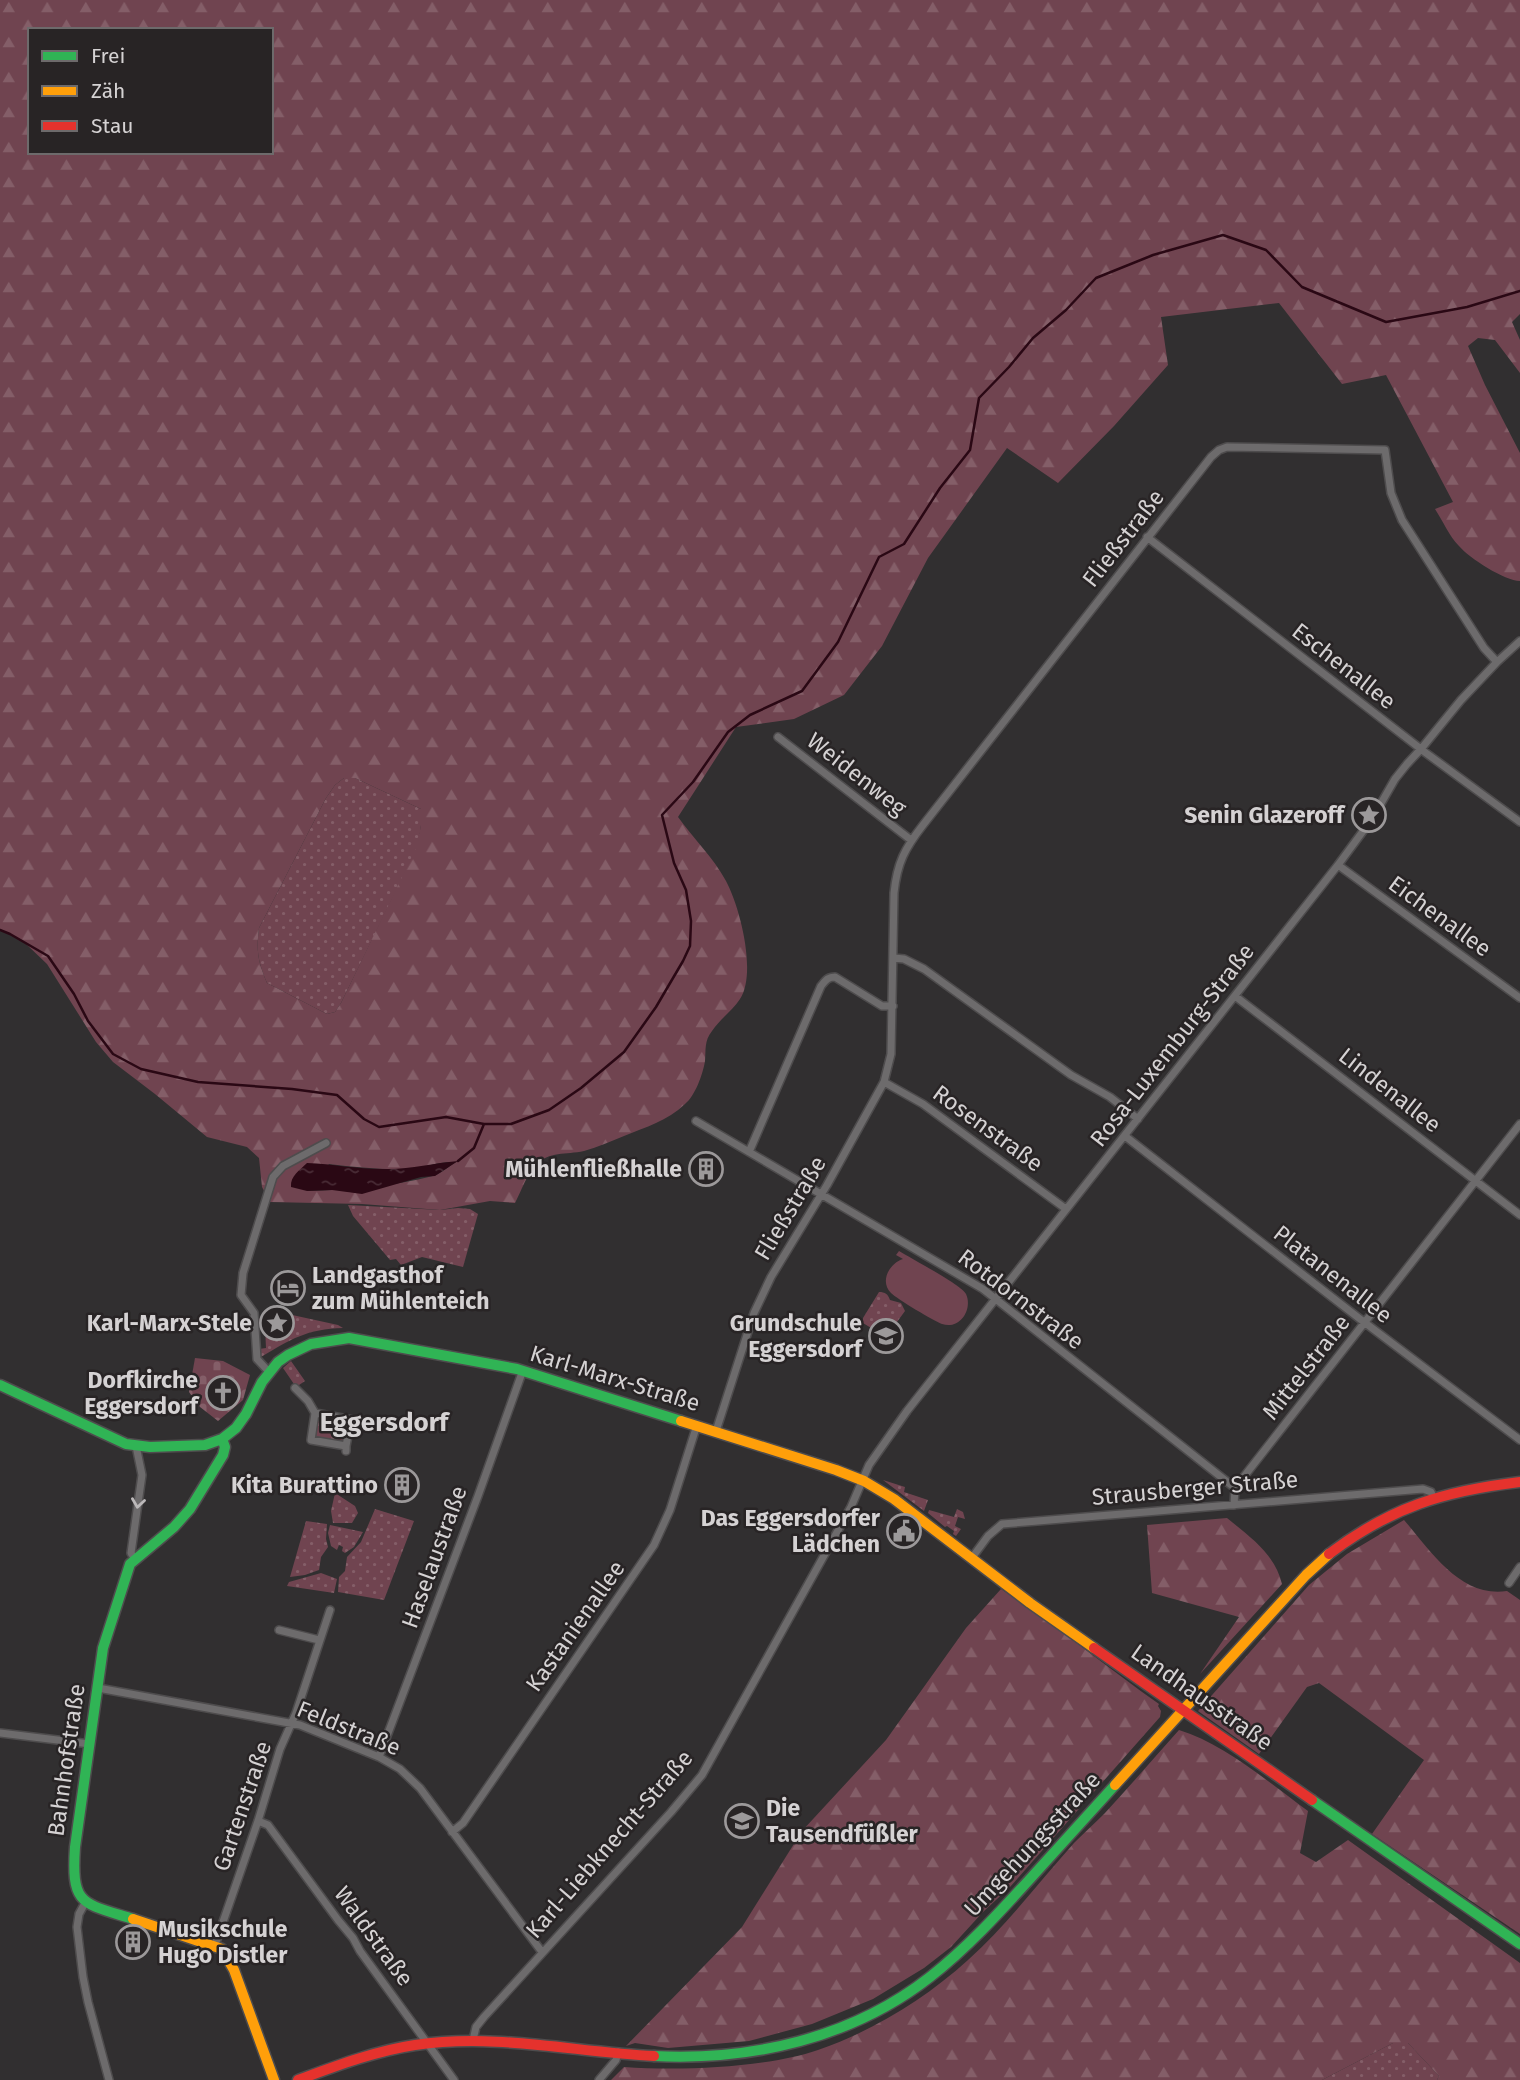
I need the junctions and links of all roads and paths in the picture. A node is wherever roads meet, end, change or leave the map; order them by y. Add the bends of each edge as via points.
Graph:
1 (1147, 537) junction
2 (1520, 641) edge
3 (1497, 662) junction
4 (778, 737) dead end
5 (1421, 750) junction
6 (1520, 822) edge
7 (911, 840) junction
8 (1338, 865) junction
9 (894, 958) junction
10 (1236, 996) junction
11 (1520, 998) edge
12 (893, 1006) junction
13 (884, 1082) junction
14 (1138, 1119) junction
15 (696, 1121) dead end
16 (1520, 1125) edge
17 (1125, 1136) junction
18 (326, 1143) dead end
19 (749, 1152) junction
20 (1476, 1181) junction
21 (821, 1195) junction
22 (1066, 1209) junction
23 (1520, 1215) edge
24 (994, 1299) junction
25 (1365, 1323) junction
26 (523, 1370) junction
27 (269, 1372) junction
28 (0, 1385) edge
29 (295, 1388) dead end
30 (315, 1413) junction
31 (697, 1425) junction
32 (716, 1431) junction
33 (222, 1439) junction
34 (1520, 1440) edge
35 (135, 1446) junction
36 (864, 1480) junction
37 (1520, 1482) edge
38 (1235, 1488) junction
39 (1432, 1494) junction
40 (1234, 1505) junction
41 (1400, 1510) joint
42 (135, 1559) junction
43 (971, 1559) junction
44 (1520, 1567) edge
45 (1509, 1583) dead end
46 (330, 1610) dead end
47 (279, 1630) dead end
48 (319, 1640) junction
49 (98, 1688) junction
50 (1183, 1710) junction
51 (291, 1723) junction
52 (0, 1733) edge
53 (90, 1744) junction
54 (380, 1757) junction
55 (258, 1821) junction
56 (452, 1832) junction
57 (85, 1903) junction
58 (1520, 1944) edge
59 (215, 1945) junction
60 (542, 1952) junction
61 (473, 2040) junction
62 (428, 2043) junction
63 (618, 2052) junction
64 (109, 2080) edge
65 (274, 2080) edge
66 (298, 2080) edge
67 (454, 2080) edge
68 (599, 2080) edge

1 - 3 street, Fließstraße via 1206,462 1227,447 1385,450 1391,493 1402,520 1484,649
1 - 5 street, Eschenallee
1 - 7 street, Fließstraße
2 - 3 street, Rosa-Luxemburg-Straße
3 - 5 street, Rosa-Luxemburg-Straße
4 - 7 street, Weidenweg
5 - 6 street, Eschenallee
5 - 8 street, Rosa-Luxemburg-Straße via 1395,779
7 - 9 street, Fließstraße via 896,876
8 - 10 street, Rosa-Luxemburg-Straße
8 - 11 street, Eichenallee
9 - 12 street, Fließstraße
9 - 14 street via 923,969
10 - 14 street, Rosa-Luxemburg-Straße
10 - 20 street, Lindenallee
12 - 13 street, Fließstraße via 891,1054
12 - 19 street via 882,1006 835,977 821,986
13 - 21 street, Fließstraße
13 - 22 street, Rosenstraße via 923,1104
14 - 17 street, Rosa-Luxemburg-Straße
15 - 19 street, Rotdornstraße
16 - 20 street, Mittelstraße
17 - 22 street, Rosa-Luxemburg-Straße
17 - 25 street, Platanenallee
18 - 27 street via 273,1177 243,1273 241,1296 254,1313 257,1356
19 - 21 street, Rotdornstraße
20 - 23 street, Lindenallee
20 - 25 street, Mittelstraße
21 - 24 street, Rotdornstraße
21 - 32 street, Fließstraße via 754,1313
22 - 24 street, Rosa-Luxemburg-Straße
24 - 36 street, Rosa-Luxemburg-Straße via 891,1433
24 - 38 street, Rotdornstraße
25 - 34 street, Platanenallee
25 - 38 street, Mittelstraße
26 - 27 main road, Karl-Marx-Straße via 349,1338 301,1348
26 - 31 main road, Karl-Marx-Straße
26 - 54 street, Haselaustraße
27 - 33 main road via 245,1416
28 - 35 main road
29 - 30 street
30 - 30 street via 352,1420 346,1448 308,1442
31 - 32 main road, Karl-Marx-Straße
31 - 56 street, Kastanienallee via 654,1545 463,1823
32 - 36 main road, Karl-Marx-Straße
33 - 35 main road via 203,1445
33 - 42 main road via 223,1455 190,1509
35 -> 42 street, Bahnhofstraße via 142,1475 131,1553
36 - 43 main road, Landhausstraße
36 - 60 street, Karl-Liebknecht-Straße via 702,1775
37 - 39 main road, Strausberger Straße
38 - 40 street
39 - 40 street, Strausberger Straße via 1423,1489 1404,1490
39 - 41 main road, Strausberger Straße
40 - 43 street, Strausberger Straße via 1002,1524
41 - 50 main road, Umgehungsstraße via 1374,1522 1321,1560
42 - 49 main road, Bahnhofstraße via 106,1632
43 - 50 main road, Landhausstraße
44 - 45 street
46 - 48 street, Gartenstraße
47 - 48 street
48 - 51 street, Gartenstraße
49 - 51 street, Feldstraße
49 - 53 main road, Bahnhofstraße
50 - 58 main road, Landhausstraße
50 - 63 main road, Umgehungsstraße via 995,1917 946,1964 899,1998 833,2031 753,2053 694,2058
51 - 54 street, Feldstraße
51 - 55 street, Gartenstraße
52 - 53 street
53 - 57 main road, Bahnhofstraße via 73,1878
54 - 56 street, Feldstraße via 408,1775
55 - 59 street, Gartenstraße
55 - 62 street, Waldstraße via 268,1825
56 - 60 street, Feldstraße
57 - 59 main road
57 - 64 street via 78,1927 83,1977
59 - 65 main road via 234,1970
60 - 61 street, Karl-Liebknecht-Straße via 476,2027
61 - 62 main road
61 - 63 main road
62 - 66 main road via 372,2055
62 - 67 street, Waldstraße
63 - 68 street via 617,2060

